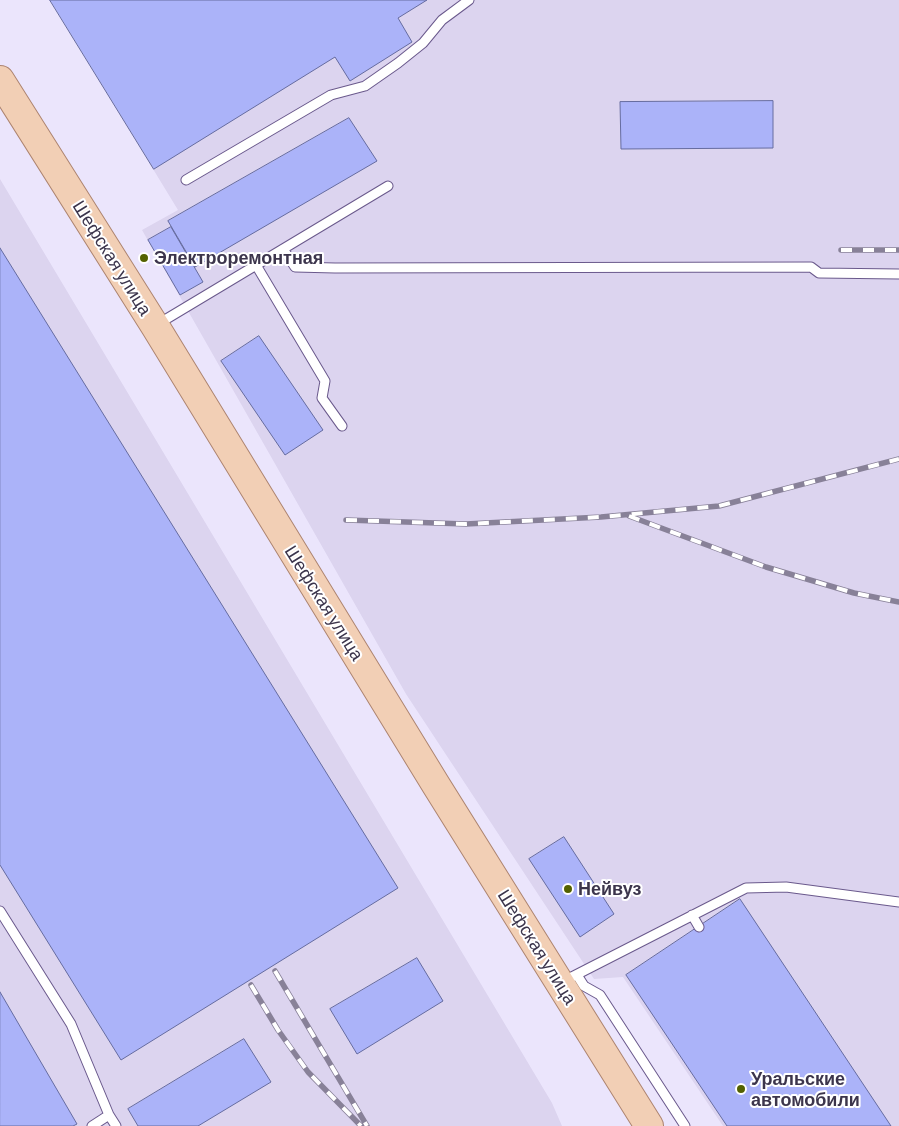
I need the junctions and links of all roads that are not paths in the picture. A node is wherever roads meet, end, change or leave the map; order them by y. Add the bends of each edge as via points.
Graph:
1 (469, 0) edge
2 (0, 80) edge
3 (186, 180) dead end
4 (388, 186) dead end
5 (283, 249) junction
6 (256, 265) junction
7 (899, 274) edge
8 (155, 326) junction
9 (342, 426) dead end
10 (899, 902) edge
11 (0, 912) edge
12 (692, 915) junction
13 (699, 927) dead end
14 (568, 979) junction
15 (109, 1115) junction
16 (92, 1126) edge
17 (116, 1126) edge
18 (649, 1126) edge
19 (685, 1126) edge

1 - 3 lane via 442,20 423,43 364,86 330,95
2 - 8 main road, Шефская улица
4 - 5 lane
5 - 6 lane
5 - 7 lane via 295,266 327,268 811,266 819,273
6 - 8 lane
6 - 9 lane via 325,381 322,398
8 - 14 main road, Шефская улица via 431,777
10 - 12 lane via 786,887 746,888
11 - 15 lane via 71,1024
12 - 13 lane
12 - 14 lane
14 - 18 main road, Шефская улица
14 - 19 lane via 600,996
15 - 16 lane
15 - 17 lane

